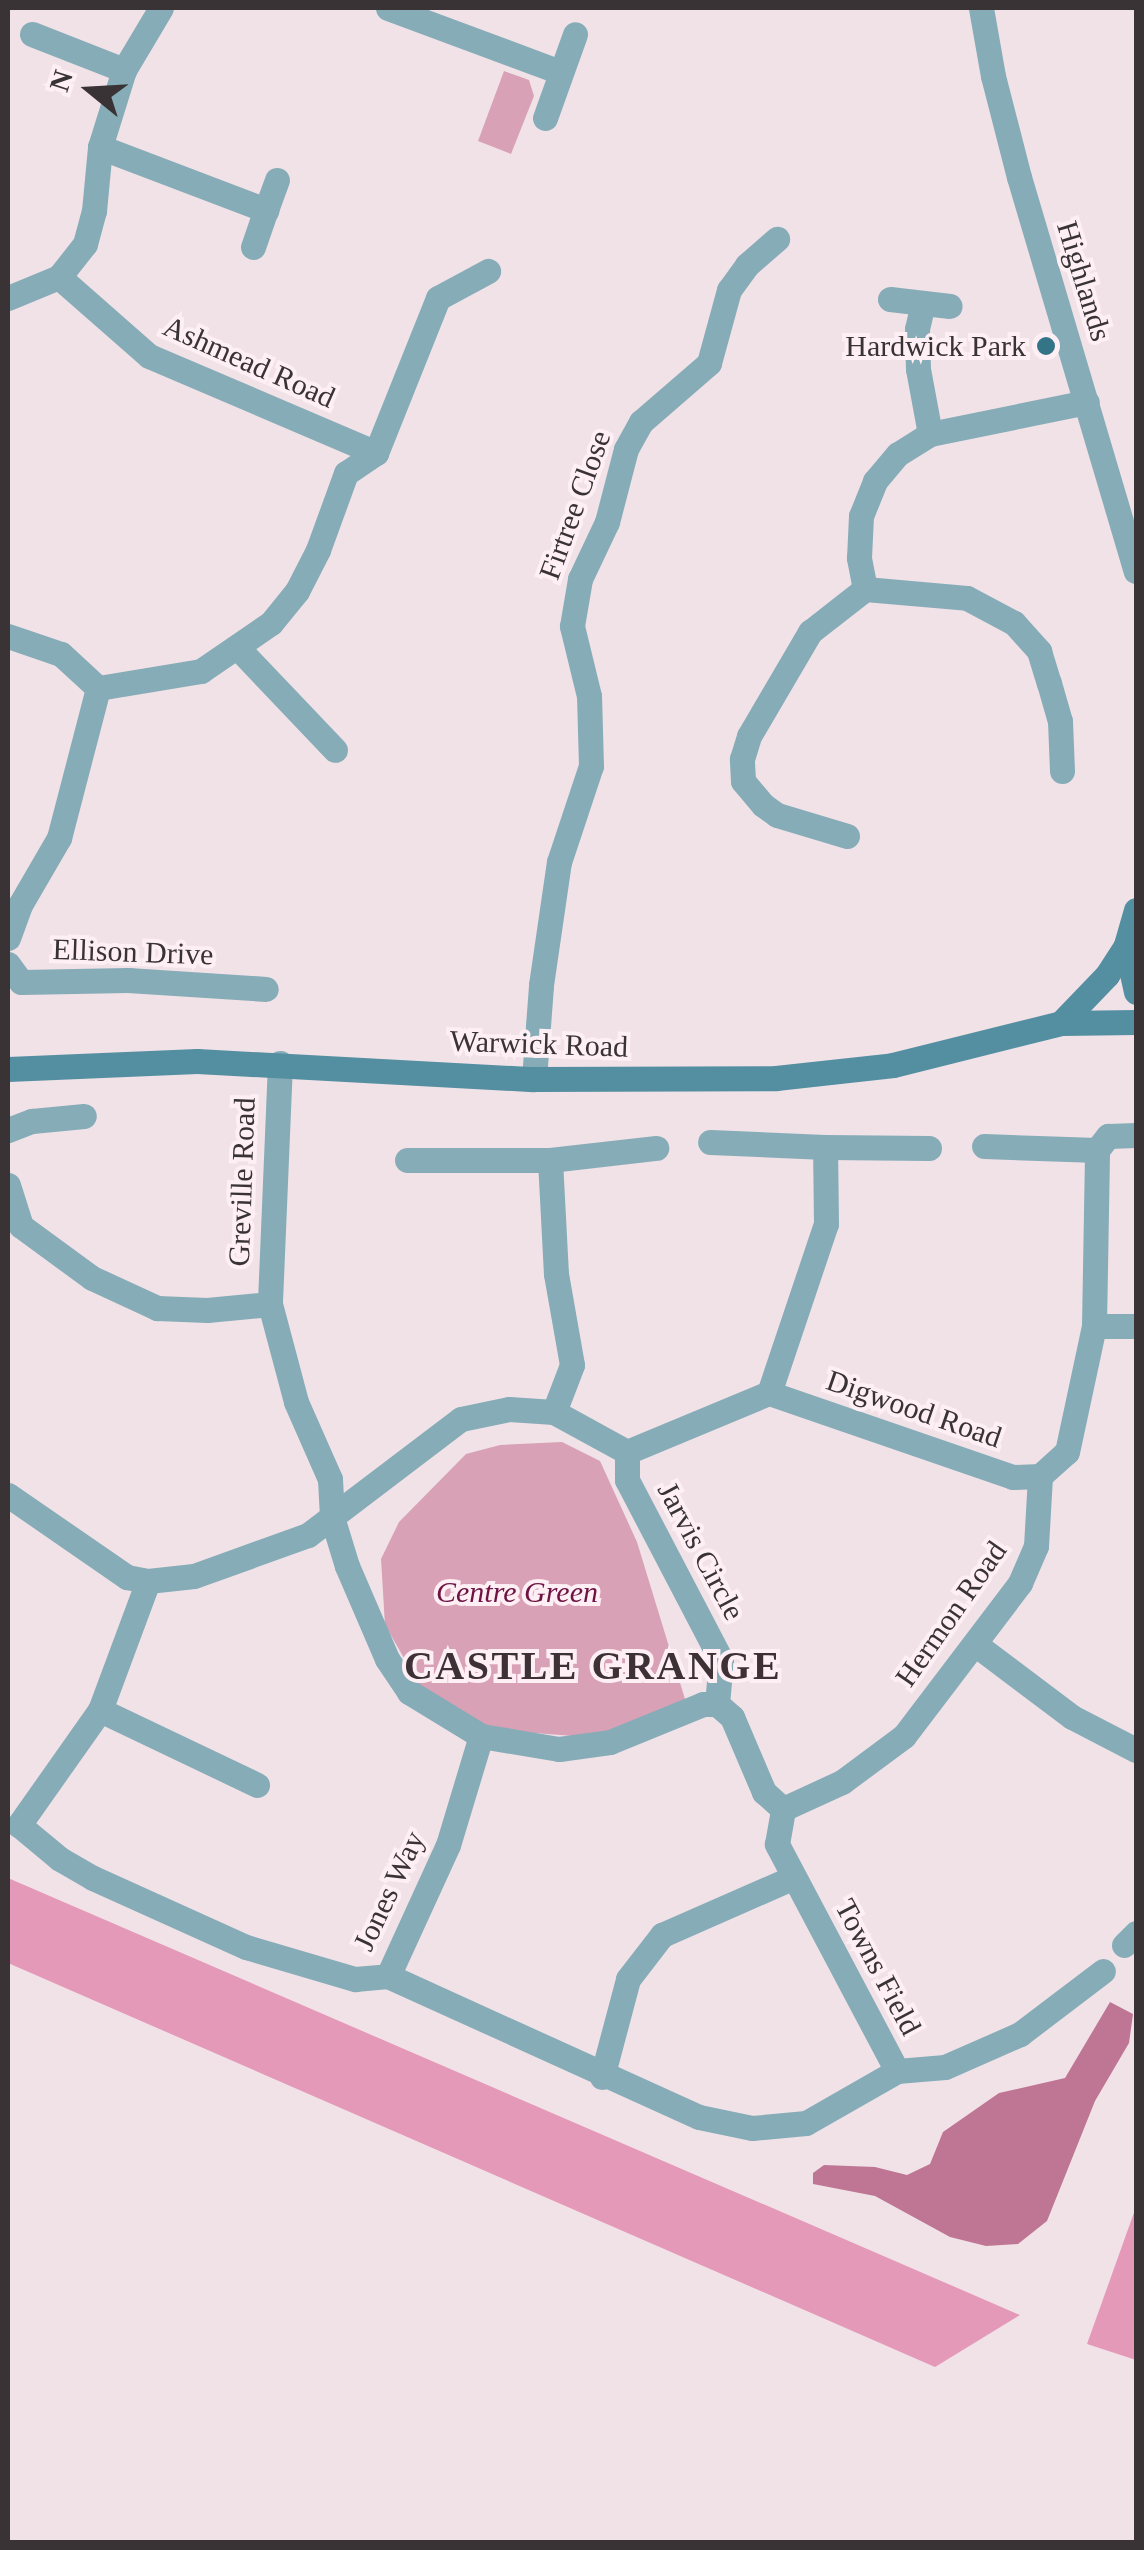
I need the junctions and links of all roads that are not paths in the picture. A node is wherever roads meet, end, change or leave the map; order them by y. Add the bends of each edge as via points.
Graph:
1 (161, 8) edge
2 (388, 8) edge
3 (981, 8) edge
4 (32, 34) dead end
5 (575, 34) dead end
6 (124, 70) junction
7 (560, 72) junction
8 (544, 118) dead end
9 (100, 147) junction
10 (277, 180) dead end
11 (266, 210) junction
12 (777, 239) dead end
13 (253, 247) dead end
14 (488, 271) dead end
15 (59, 277) junction
16 (8, 298) edge
17 (890, 300) dead end
18 (923, 303) junction
19 (950, 306) dead end
20 (1087, 402) junction
21 (930, 434) junction
22 (376, 453) junction
23 (1136, 571) edge
24 (865, 589) junction
25 (8, 636) edge
26 (237, 648) junction
27 (98, 688) junction
28 (335, 750) dead end
29 (1062, 771) dead end
30 (847, 836) dead end
31 (1136, 910) edge
32 (8, 938) edge
33 (1126, 946) junction
34 (8, 964) edge
35 (266, 989) dead end
36 (1136, 992) edge
37 (1062, 1022) junction
38 (1136, 1022) edge
39 (280, 1063) junction
40 (8, 1070) edge
41 (534, 1079) junction
42 (84, 1116) dead end
43 (8, 1130) edge
44 (1136, 1134) edge
45 (710, 1142) dead end
46 (826, 1146) junction
47 (984, 1146) dead end
48 (656, 1148) dead end
49 (929, 1148) dead end
50 (1097, 1150) junction
51 (406, 1160) dead end
52 (550, 1160) junction
53 (8, 1185) edge
54 (270, 1304) junction
55 (1094, 1326) junction
56 (1136, 1326) edge
57 (769, 1393) junction
58 (554, 1412) junction
59 (626, 1452) junction
60 (1040, 1476) junction
61 (8, 1495) edge
62 (332, 1518) junction
63 (148, 1581) junction
64 (975, 1644) junction
65 (717, 1704) junction
66 (100, 1710) junction
67 (481, 1736) junction
68 (1136, 1750) edge
69 (257, 1785) dead end
70 (783, 1808) junction
71 (13, 1832) edge
72 (794, 1877) junction
73 (1103, 1971) dead end
74 (388, 1976) junction
75 (897, 2071) junction
76 (602, 2076) junction

1 - 6 street
2 - 7 street
3 - 20 street, Highlands via 1019,177
4 - 6 street
5 - 7 street
6 - 9 street
7 - 8 street
9 - 11 street
9 - 15 street via 85,244
10 - 11 street
11 - 13 street
12 - 41 street, Firtree Close via 729,290 709,363 641,422 580,579 572,626 590,696 590,766 559,862
14 - 22 street via 438,298
15 - 16 street
15 - 22 street, Ashmead Road via 149,356
17 - 18 street
18 - 19 street
18 - 21 street via 918,369
20 - 21 street
20 - 23 street, Highlands
21 - 24 street via 898,454 876,481 861,516
22 - 26 street via 346,473 297,591 271,624
24 - 29 street via 968,598 1014,623 1038,651 1050,683
24 - 30 street via 810,632 742,759 743,781 777,816
25 - 27 street via 61,654
26 - 27 street via 201,671
26 - 28 street
27 - 32 street, Ellison Drive via 60,838
31 - 33 main road
33 - 36 main road
33 - 37 main road
34 - 35 street, Ellison Drive via 21,982 128,980
37 - 38 main road, Warwick Road
37 - 41 main road, Warwick Road via 892,1064 776,1078
39 - 40 main road, Warwick Road
39 - 41 main road, Warwick Road
39 - 54 street, Greville Road
42 - 43 street
44 - 50 street via 1108,1136
45 - 46 street
46 - 49 street
46 - 57 street via 826,1224
47 - 50 street
48 - 52 street
50 - 55 street
51 - 52 street
52 - 58 street via 556,1274 572,1365
53 - 54 street, Greville Road via 21,1226 92,1278 156,1308
54 - 62 street, Greville Road via 296,1402 330,1478
55 - 56 street
55 - 60 street via 1067,1452
57 - 59 street
57 - 60 street, Digwood Road via 1013,1477
58 - 59 street
58 - 62 street via 509,1409 461,1419
59 - 65 street, Jarvis Circle via 627,1480 722,1660
60 - 64 street, Hermon Road via 1036,1546 1020,1583
61 - 63 street via 127,1577
62 - 63 street via 308,1535 194,1576
62 - 67 street via 387,1659 409,1692
63 - 66 street
64 - 68 street via 1072,1718
64 - 70 street, Hermon Road via 904,1736 842,1782
65 - 67 street via 610,1742 559,1749
65 - 70 street via 732,1717 764,1792
66 - 69 street
66 - 71 street
67 - 74 street, Jones Way via 448,1845
70 - 72 street, Towns Field via 777,1844
71 - 74 street, Jones Way via 93,1878 246,1947 355,1979
72 - 75 street, Towns Field
72 - 76 street via 662,1935 628,1978
73 - 75 street via 1020,2034 945,2067
74 - 76 street, Towns Field
75 - 76 street, Towns Field via 806,2123 752,2128 699,2117

